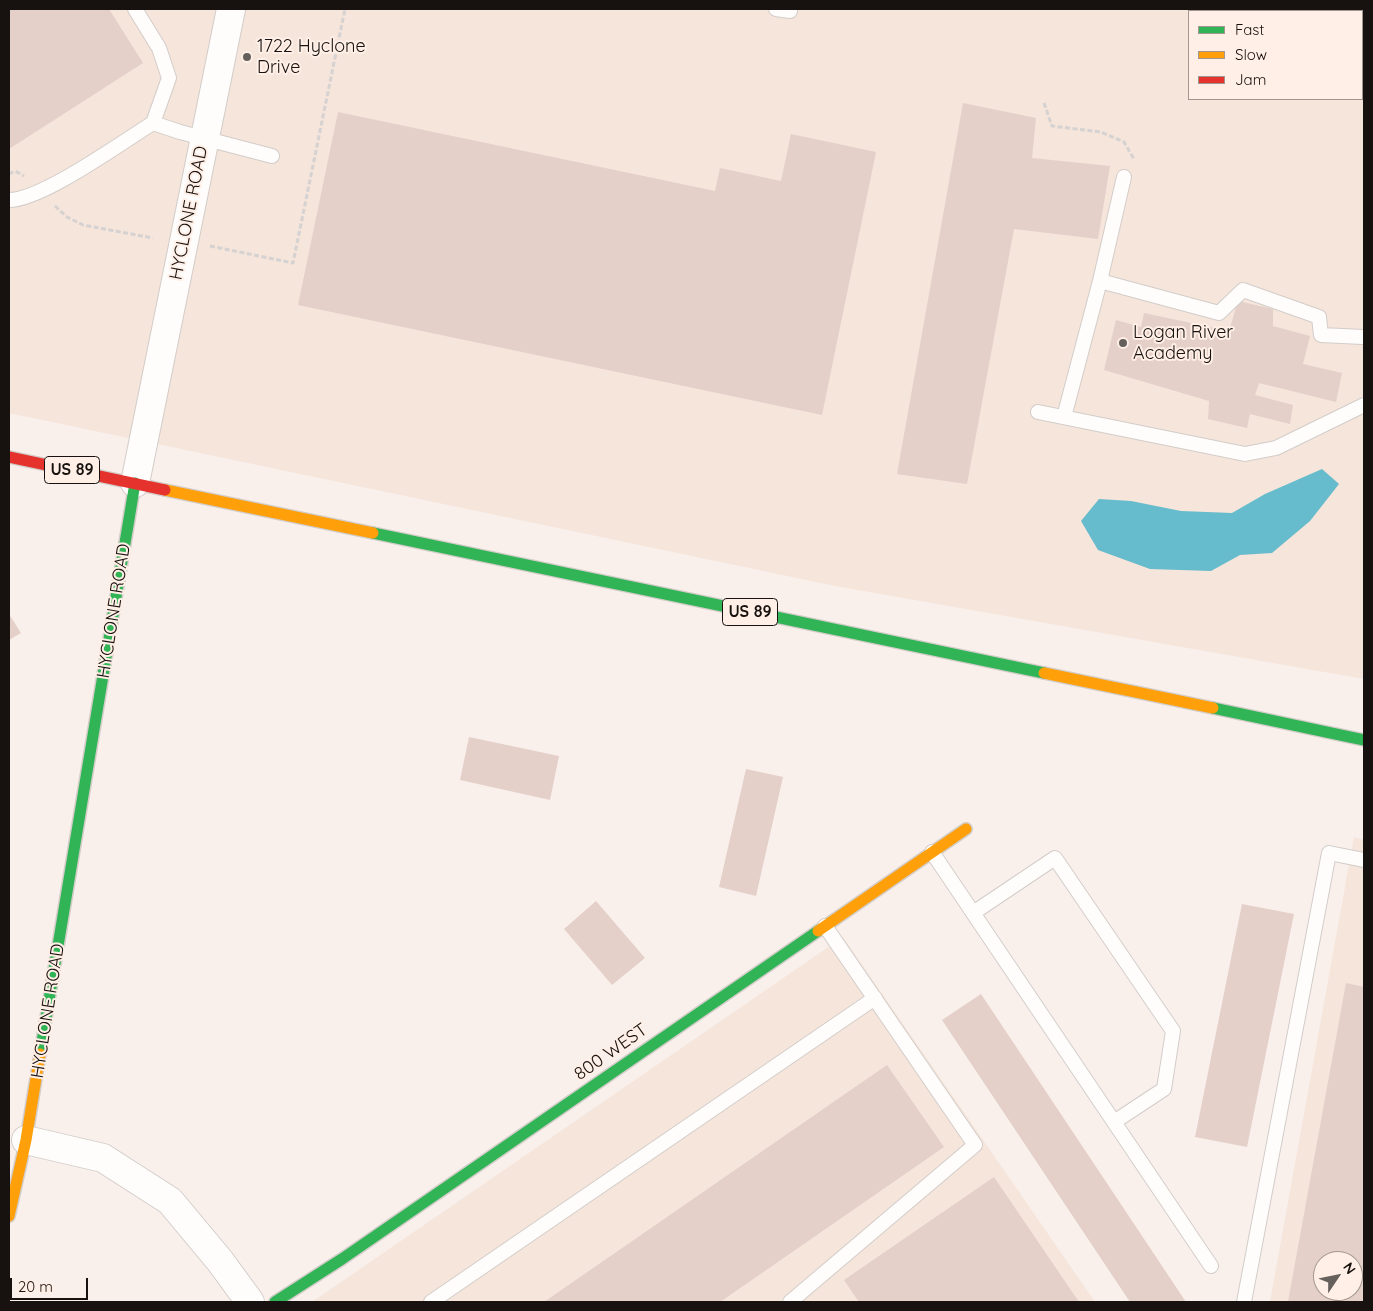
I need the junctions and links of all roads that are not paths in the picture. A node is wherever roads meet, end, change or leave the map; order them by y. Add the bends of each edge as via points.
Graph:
1 (135, 9) edge
2 (231, 9) edge
3 (776, 9) edge
4 (790, 9) edge
5 (153, 123) junction
6 (204, 138) junction
7 (272, 156) dead end
8 (1124, 176) road end
9 (9, 200) edge
10 (1100, 281) junction
11 (1363, 337) edge
12 (1364, 405) edge
13 (1038, 412) dead end
14 (1064, 417) junction
15 (9, 457) edge
16 (135, 483) junction
17 (1364, 740) edge
18 (966, 829) dead end
19 (932, 852) junction
20 (1364, 860) edge
21 (973, 913) junction
22 (825, 926) junction
23 (875, 998) junction
24 (1114, 1122) junction
25 (26, 1140) junction
26 (9, 1216) edge
27 (1211, 1266) dead end
28 (250, 1302) edge
29 (275, 1302) edge
30 (431, 1302) edge
31 (790, 1302) edge
32 (1244, 1302) edge

1 - 5 lane via 159,48 169,78
2 - 6 street, HYCLONE ROAD
3 - 4 lane
5 - 6 lane
5 - 9 lane via 65,178 18,200
6 - 7 lane
6 - 16 street, HYCLONE ROAD
8 - 10 lane
10 - 11 lane via 1220,313 1244,290 1319,317 1321,335
10 - 14 lane
12 - 14 lane via 1276,448 1245,454
13 - 14 lane
15 - 16 main road, US 89
16 - 17 main road, US 89
16 - 25 main road, HYCLONE ROAD
18 - 19 main road, 800 WEST
19 - 21 lane
19 - 22 main road, 800 WEST
20 - 32 lane via 1329,853
21 - 24 lane
21 - 24 lane via 1055,858 1173,1031 1164,1088
22 - 23 lane
22 - 29 main road, 800 WEST
23 - 30 lane
23 - 31 lane via 975,1145
24 - 27 lane
25 - 26 main road, HYCLONE ROAD
25 - 28 street via 103,1158 170,1201

